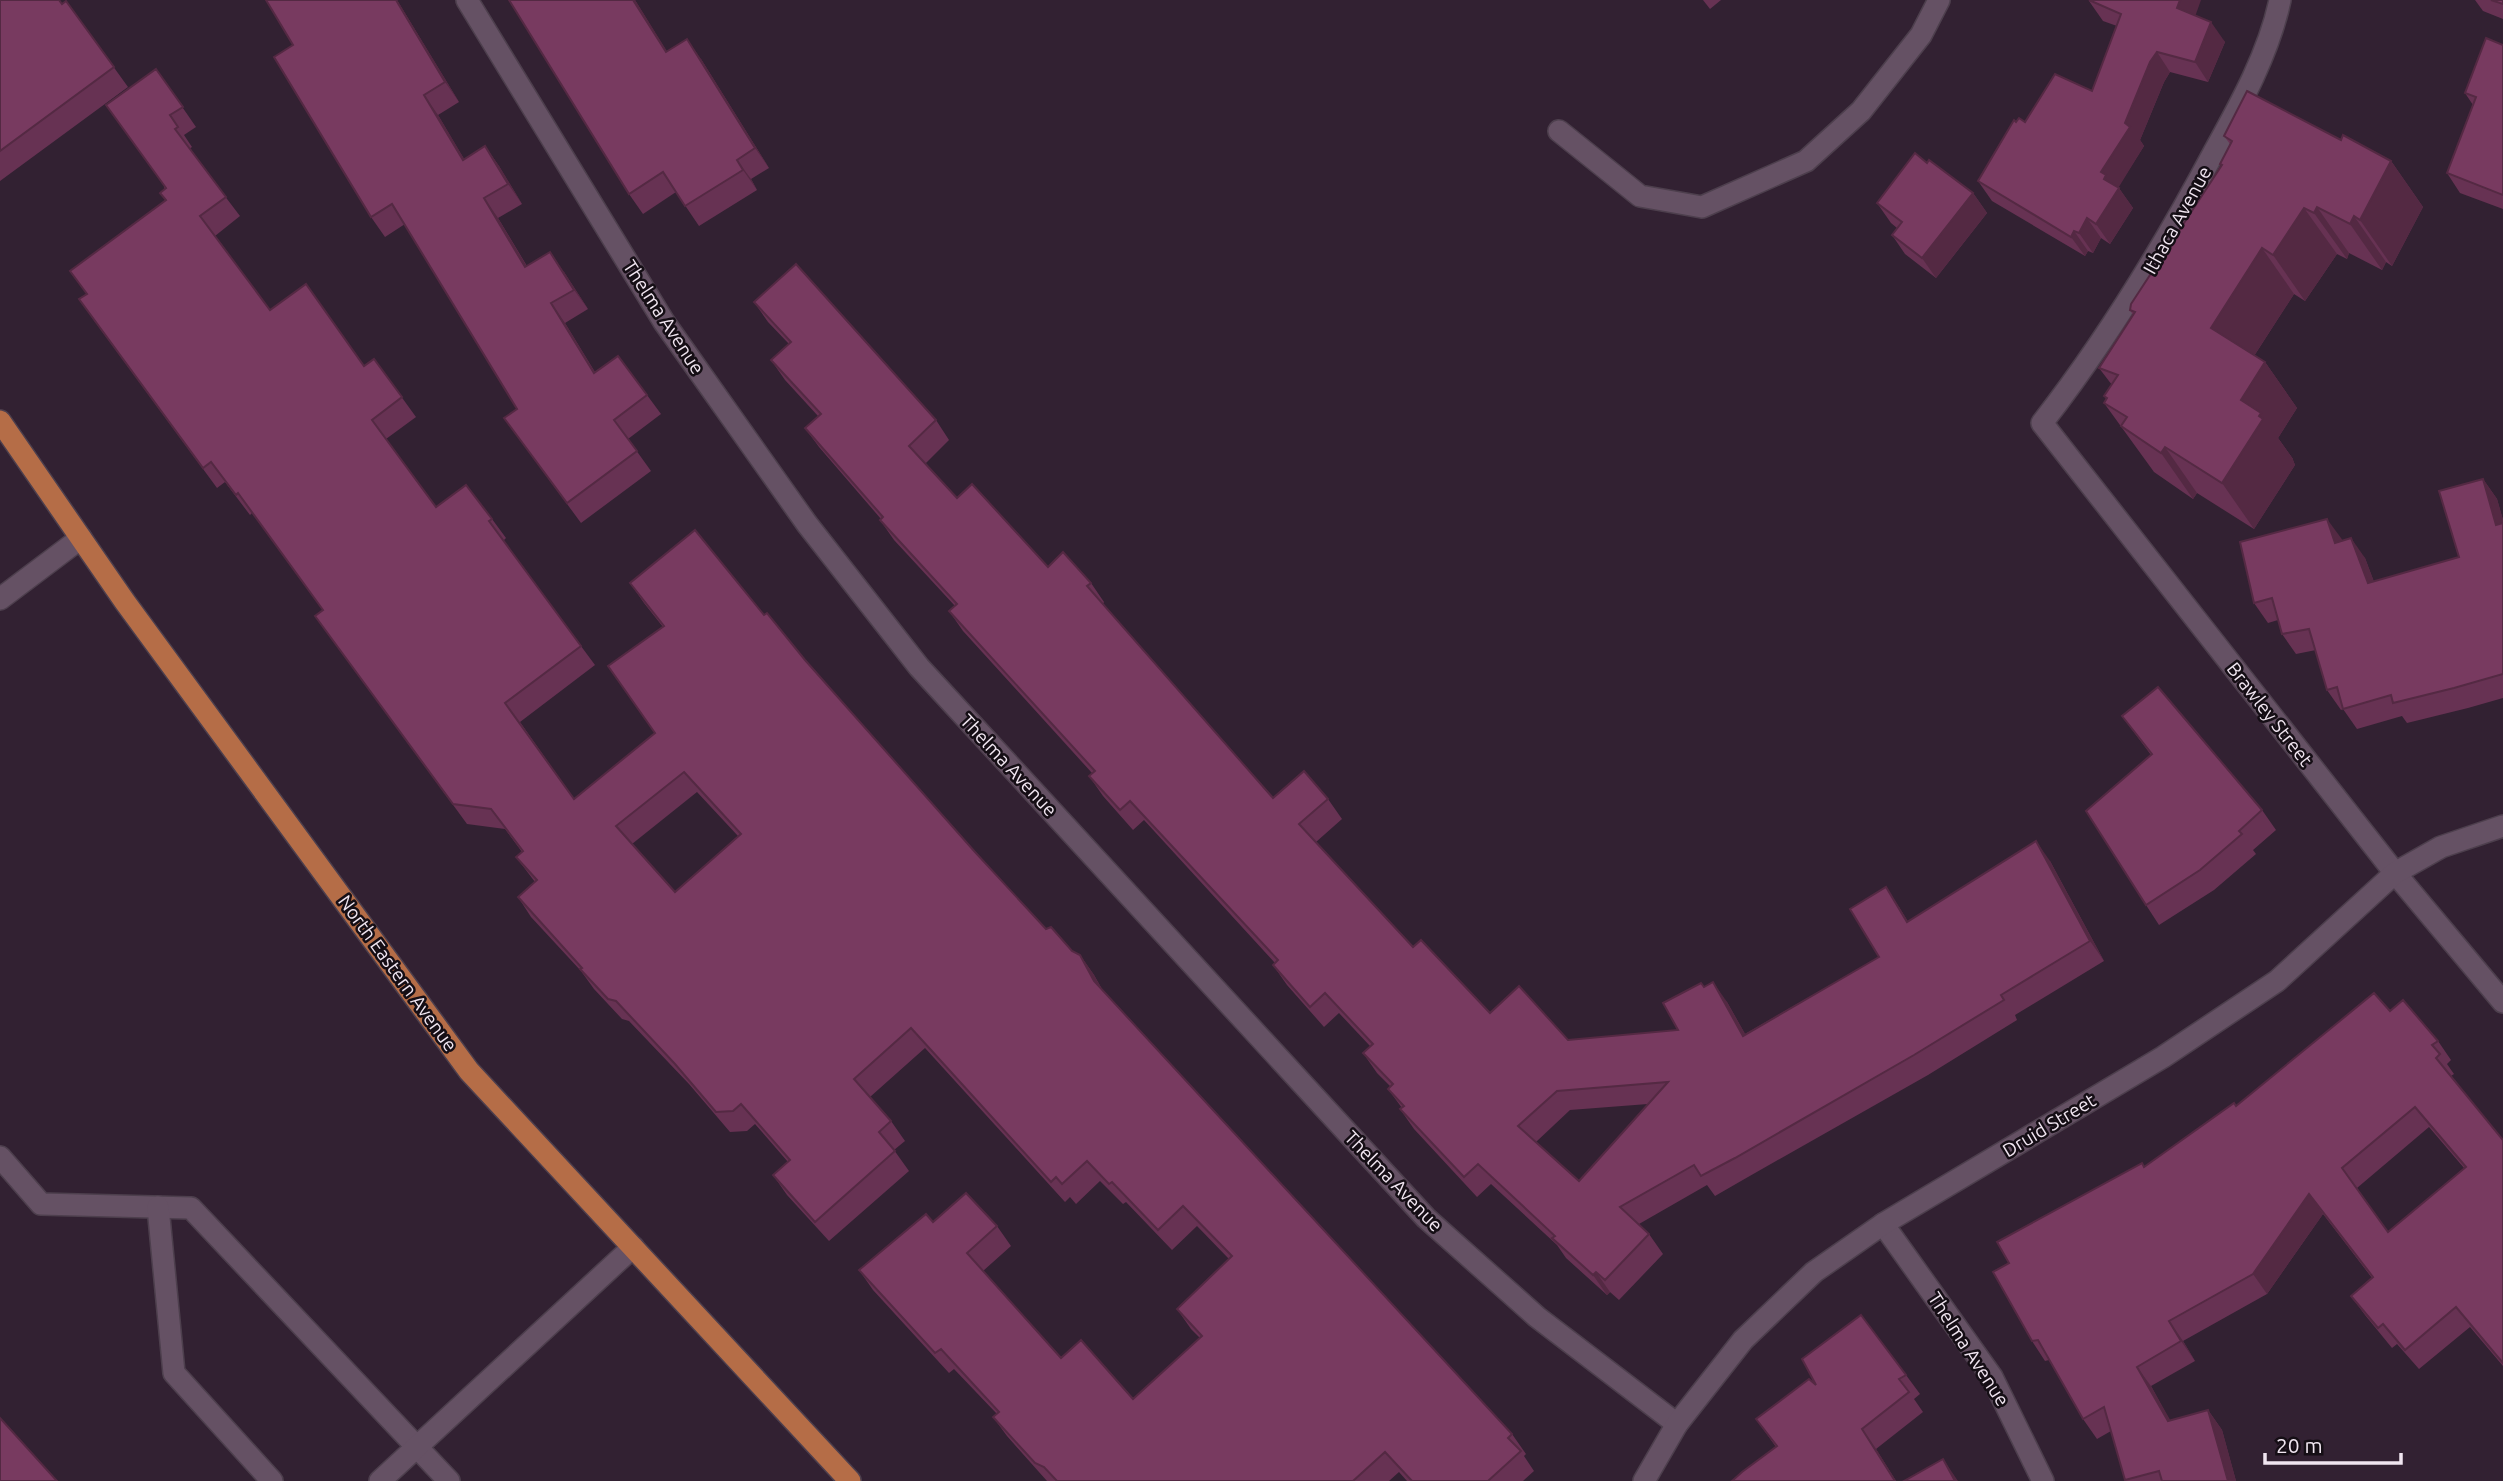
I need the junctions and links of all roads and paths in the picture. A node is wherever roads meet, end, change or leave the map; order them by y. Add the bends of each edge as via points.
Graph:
1 (467, 0) edge
2 (1939, 0) edge
3 (2280, 0) edge
4 (1559, 131) dead end
5 (0, 421) edge
6 (2042, 423) joint
7 (80, 538) junction
8 (0, 599) edge
9 (2503, 825) edge
10 (2395, 873) junction
11 (2503, 1002) edge
12 (0, 1157) edge
13 (158, 1207) junction
14 (1883, 1224) junction
15 (633, 1247) junction
16 (1677, 1424) junction
17 (417, 1447) junction
18 (272, 1481) edge
19 (380, 1481) edge
20 (449, 1481) edge
21 (850, 1481) edge
22 (1644, 1481) edge
23 (2043, 1481) edge

1 - 16 street, Thelma Avenue via 664,322 807,524 919,667 1426,1218 1537,1317
2 - 4 street via 1921,35 1861,111 1806,162 1702,207 1640,196
3 - 6 street, Ithaca Avenue via 2242,100 2158,255 2095,355
5 - 7 main road, North Eastern Avenue
6 - 10 street, Brawley Street
7 - 8 street
7 - 15 main road, North Eastern Avenue via 469,1071
9 - 10 street, Druid Street via 2441,847
10 - 11 street, Brawley Street
10 - 14 street, Druid Street via 2277,981 2163,1057
12 - 13 street via 41,1204
13 - 17 street via 191,1208
13 - 18 street via 174,1373
14 - 16 street, Druid Street via 1814,1272 1752,1332
14 - 23 street, Thelma Avenue via 1992,1377
15 - 17 street
15 - 21 main road, North Eastern Avenue
16 - 22 street, Druid Street
17 - 19 street
17 - 20 street

